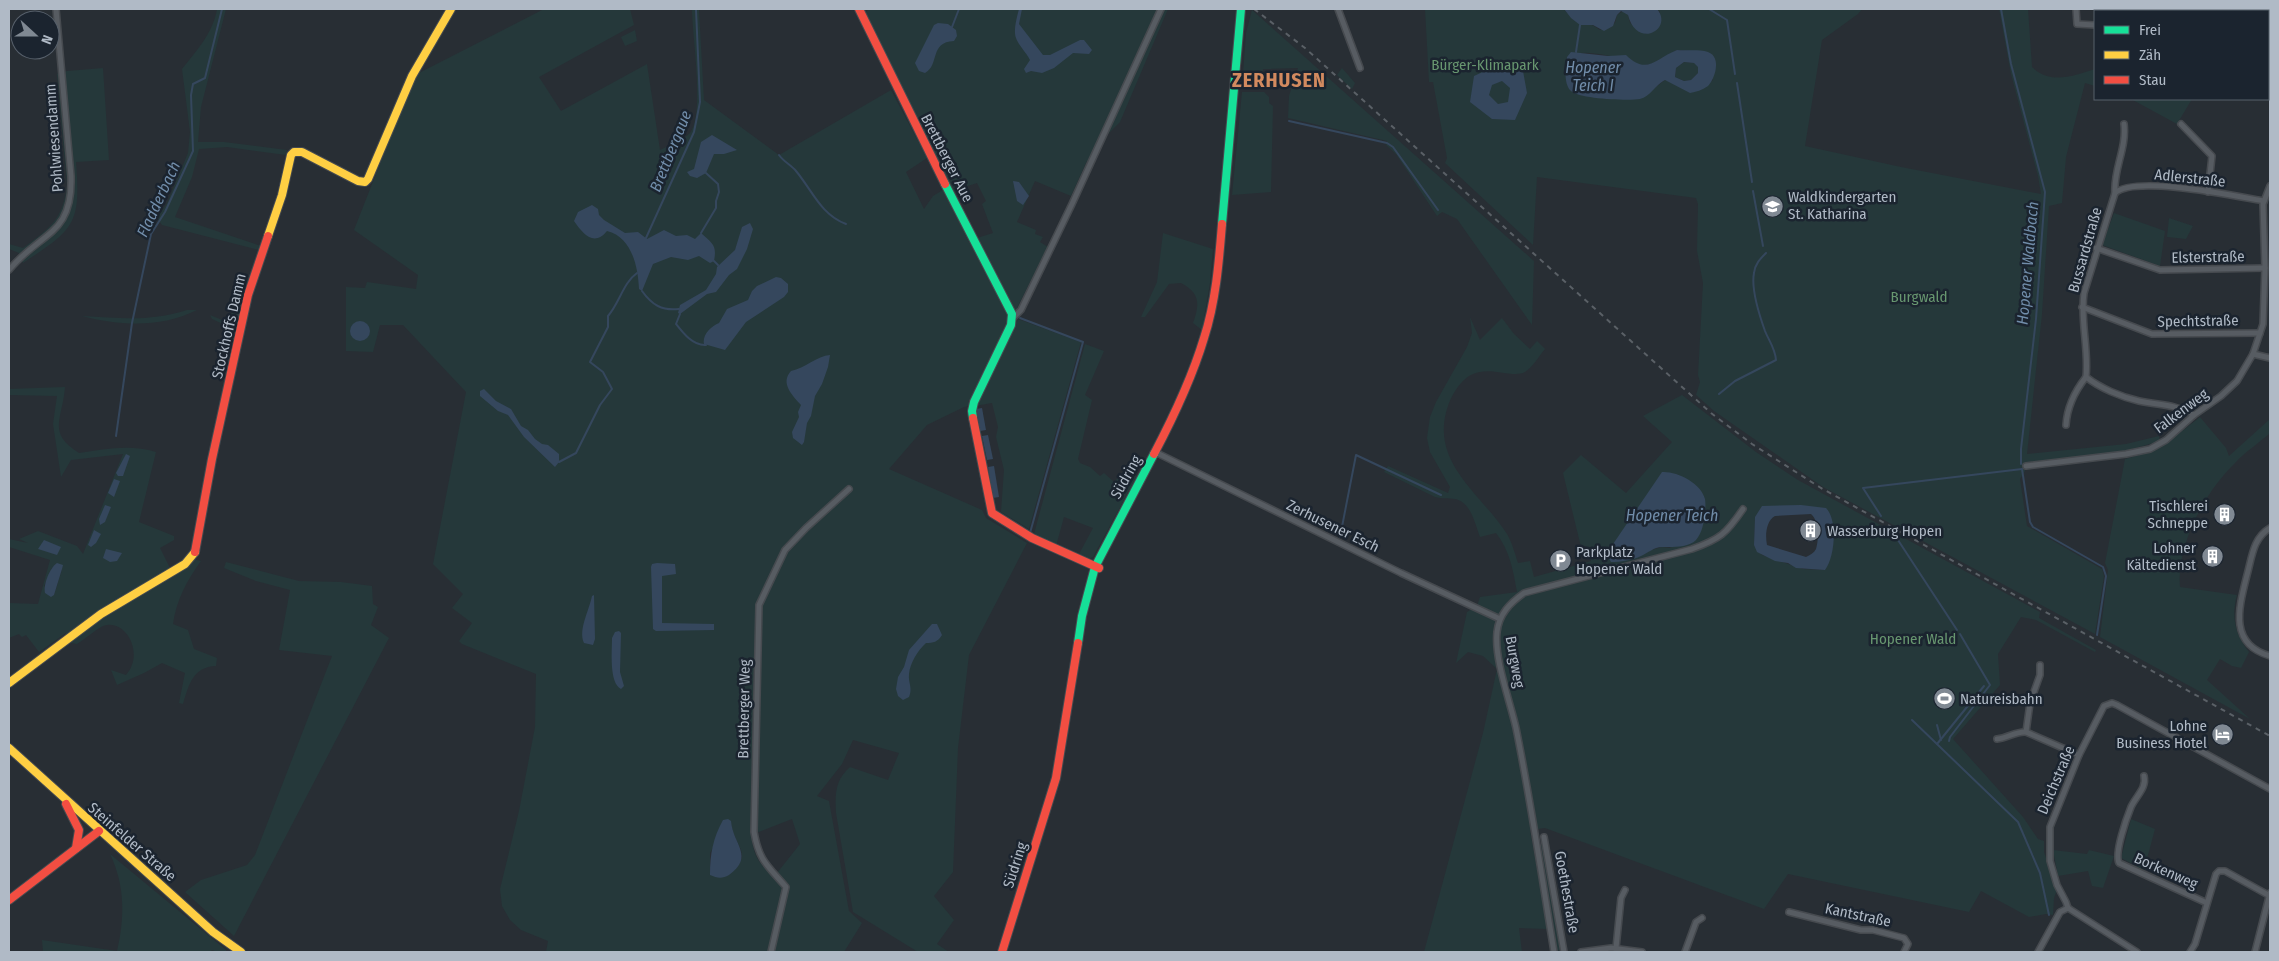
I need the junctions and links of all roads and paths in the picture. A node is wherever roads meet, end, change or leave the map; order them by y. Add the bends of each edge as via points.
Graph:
1 (56, 9) edge
2 (452, 9) edge
3 (859, 9) edge
4 (1161, 9) edge
5 (1242, 9) edge
6 (1338, 9) edge
7 (2076, 9) edge
8 (2094, 25) edge
9 (1360, 68) dead end
10 (2124, 124) dead end
11 (2182, 124) dead end
12 (2270, 186) edge
13 (2208, 192) junction
14 (2115, 193) junction
15 (2264, 202) junction
16 (2270, 205) edge
17 (2096, 248) junction
18 (2265, 268) junction
19 (9, 270) edge
20 (2082, 307) junction
21 (1013, 318) junction
22 (2260, 333) junction
23 (2253, 354) junction
24 (2270, 358) edge
25 (2086, 377) junction
26 (2194, 415) junction
27 (2066, 425) dead end
28 (1155, 452) junction
29 (2026, 466) dead end
30 (850, 489) dead end
31 (1743, 509) dead end
32 (2270, 528) edge
33 (1097, 567) junction
34 (1500, 619) junction
35 (2270, 656) edge
36 (2040, 666) dead end
37 (9, 683) edge
38 (2026, 732) junction
39 (1997, 739) dead end
40 (9, 748) edge
41 (2079, 755) junction
42 (2144, 776) dead end
43 (2270, 788) edge
44 (64, 799) junction
45 (98, 831) junction
46 (1544, 837) dead end
47 (75, 850) junction
48 (1625, 890) dead end
49 (2270, 894) edge
50 (9, 900) edge
51 (2207, 903) junction
52 (2068, 908) junction
53 (1790, 912) dead end
54 (1702, 918) dead end
55 (1616, 948) junction
56 (240, 952) edge
57 (771, 952) edge
58 (1002, 952) edge
59 (1554, 952) edge
60 (1564, 952) edge
61 (1581, 952) edge
62 (1638, 952) edge
63 (1685, 952) edge
64 (1904, 952) edge
65 (2038, 952) edge
66 (2137, 952) edge
67 (2190, 952) edge
68 (2255, 952) edge

1 - 19 street, Pohlwiesendamm via 70,199 62,222
2 - 37 street, Stockhoffs Damm via 412,76 365,182 302,152 292,155 248,295 195,554 185,564 84,625
3 - 21 street, Brettberger Aue
4 - 21 street via 1072,204 1021,310
5 - 28 street, Südring via 1213,304 1194,371
6 - 9 street
7 - 8 street via 2077,24
10 - 14 street, Bussardstraße via 2126,136 2114,184
11 - 13 street via 2212,156
12 - 15 street
13 - 14 street, Adlerstraße via 2138,186
13 - 15 street, Adlerstraße
14 - 17 street, Bussardstraße
15 - 16 street, Adlerstraße
15 - 18 street, Falkenweg
17 - 18 street, Elsterstraße via 2160,270
17 - 20 street, Bussardstraße
18 - 22 street, Falkenweg
20 - 22 street, Spechtstraße via 2152,334
20 - 25 street, Bussardstraße
21 - 33 street via 972,411 992,513 1032,538
22 - 23 street, Falkenweg
23 - 24 street
23 - 26 street, Falkenweg via 2237,381
25 - 26 street via 2096,385 2136,400 2170,404
25 - 27 street via 2079,386
26 - 29 street, Falkenweg via 2166,440 2150,449
28 - 33 street, Südring
28 - 34 street, Zerhusener Esch via 1409,578
30 - 57 street, Brettberger Weg via 785,550 758,605 754,832 761,859 786,887
31 - 34 street, Burgweg via 1716,540 1524,593 1511,602
32 - 35 street via 2254,547 2239,610 2240,624 2250,646
33 - 58 street, Südring via 1082,616 1056,778
34 - 59 street, Burgweg via 1497,649 1516,728
36 - 38 street
38 - 39 street
38 - 41 street
40 - 44 street, Steinfelder Straße
41 - 43 street, Deichstraße via 2100,710 2108,704 2117,705
41 - 52 street, Deichstraße via 2056,807 2048,840 2054,876
42 - 51 street, Borkenweg via 2146,783 2127,817 2117,859 2122,866
44 - 45 street, Steinfelder Straße
44 - 47 street via 80,830
45 - 47 street
45 - 56 street, Steinfelder Straße
46 - 60 street, Goethestraße
47 - 50 street
48 - 55 street via 1621,898
49 - 51 street via 2219,871
49 - 68 street
51 - 67 street
52 - 65 street via 2060,912
52 - 66 street
53 - 64 street, Kantstraße via 1904,938 1908,944
54 - 63 street via 1696,922
55 - 61 street
55 - 62 street

